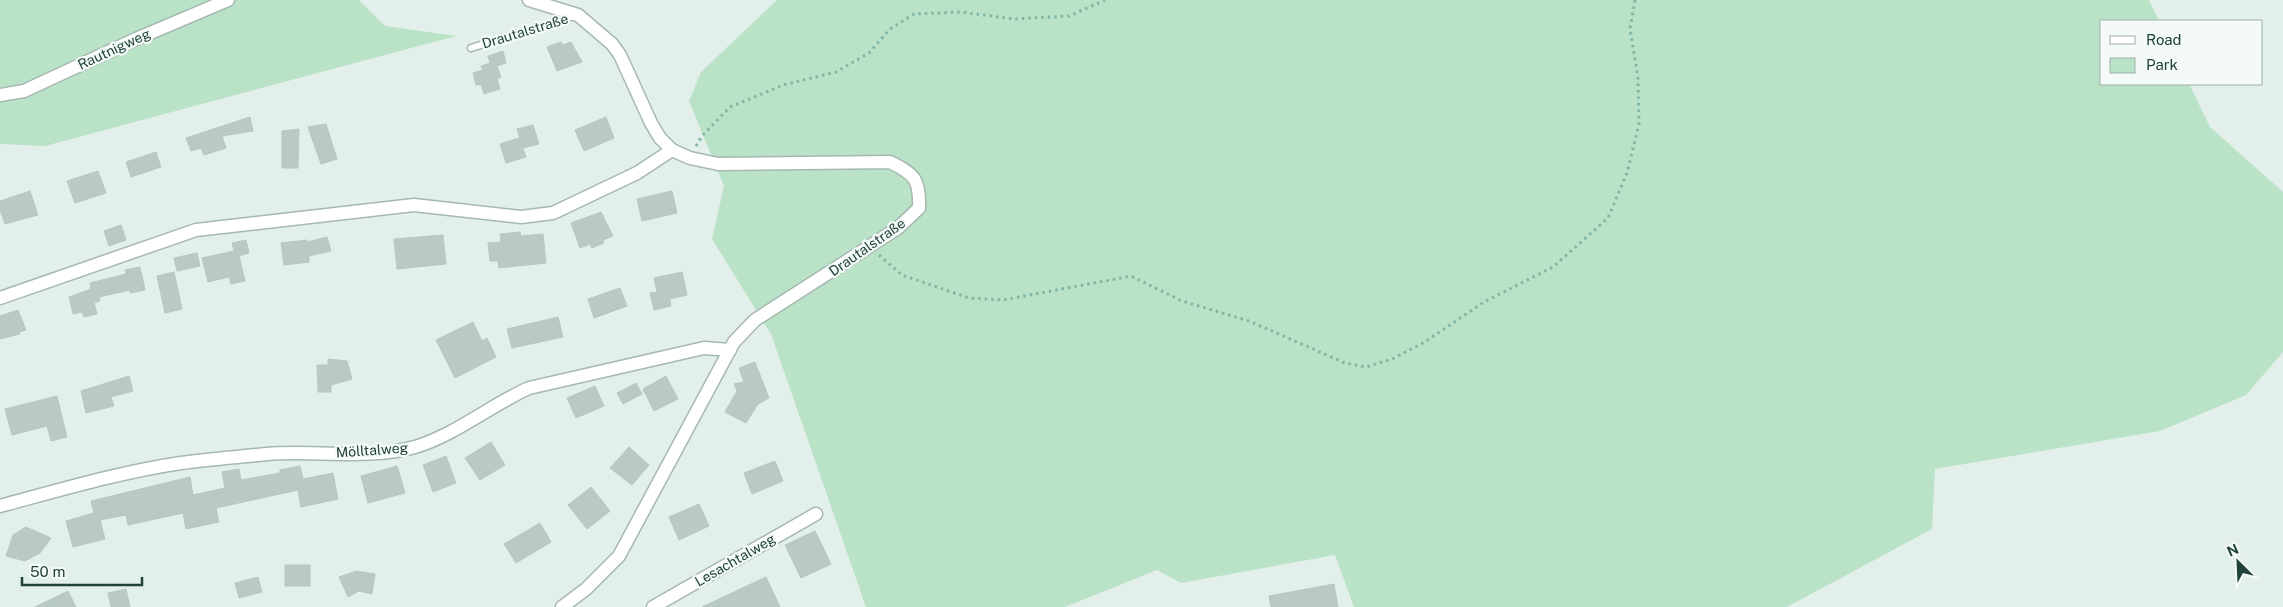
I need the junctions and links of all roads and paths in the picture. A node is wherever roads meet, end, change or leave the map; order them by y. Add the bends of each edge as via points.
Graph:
1 (228, 0) edge
2 (528, 0) edge
3 (1105, 0) edge
4 (1635, 0) edge
5 (578, 15) junction
6 (472, 48) dead end
7 (0, 95) edge
8 (672, 150) junction
9 (690, 158) junction
10 (877, 242) junction
11 (0, 298) edge
12 (730, 350) junction
13 (0, 506) edge
14 (816, 514) dead end
15 (562, 607) edge
16 (653, 607) edge

1 - 7 street, Rautnigweg via 24,91
2 - 5 street, Drautalstraße
3 - 9 path via 1069,16 1014,19 961,12 914,14 890,29 869,53 836,72 783,85 730,107 702,136
4 - 10 path via 1630,29 1638,78 1639,124 1627,173 1608,218 1553,267 1484,302 1392,359 1366,367 1345,363 1249,321 1182,301 1131,276 1003,300 969,298 902,275 879,257
5 - 6 lane, Drautalstraße
5 - 8 street, Drautalstraße via 620,55 651,123
8 - 9 street, Drautalstraße
8 - 11 street via 637,173 553,213 521,217 414,205 196,230
9 - 10 street, Drautalstraße via 718,164 890,162 909,171 920,189 918,208 898,228
10 - 12 street, Drautalstraße via 755,320
12 - 13 street, Mölltalweg via 704,348 529,388 442,436 415,447 389,452 271,454 180,463
12 - 15 street, Drautalstraße via 619,556 586,589
14 - 16 street, Lesachtalweg

